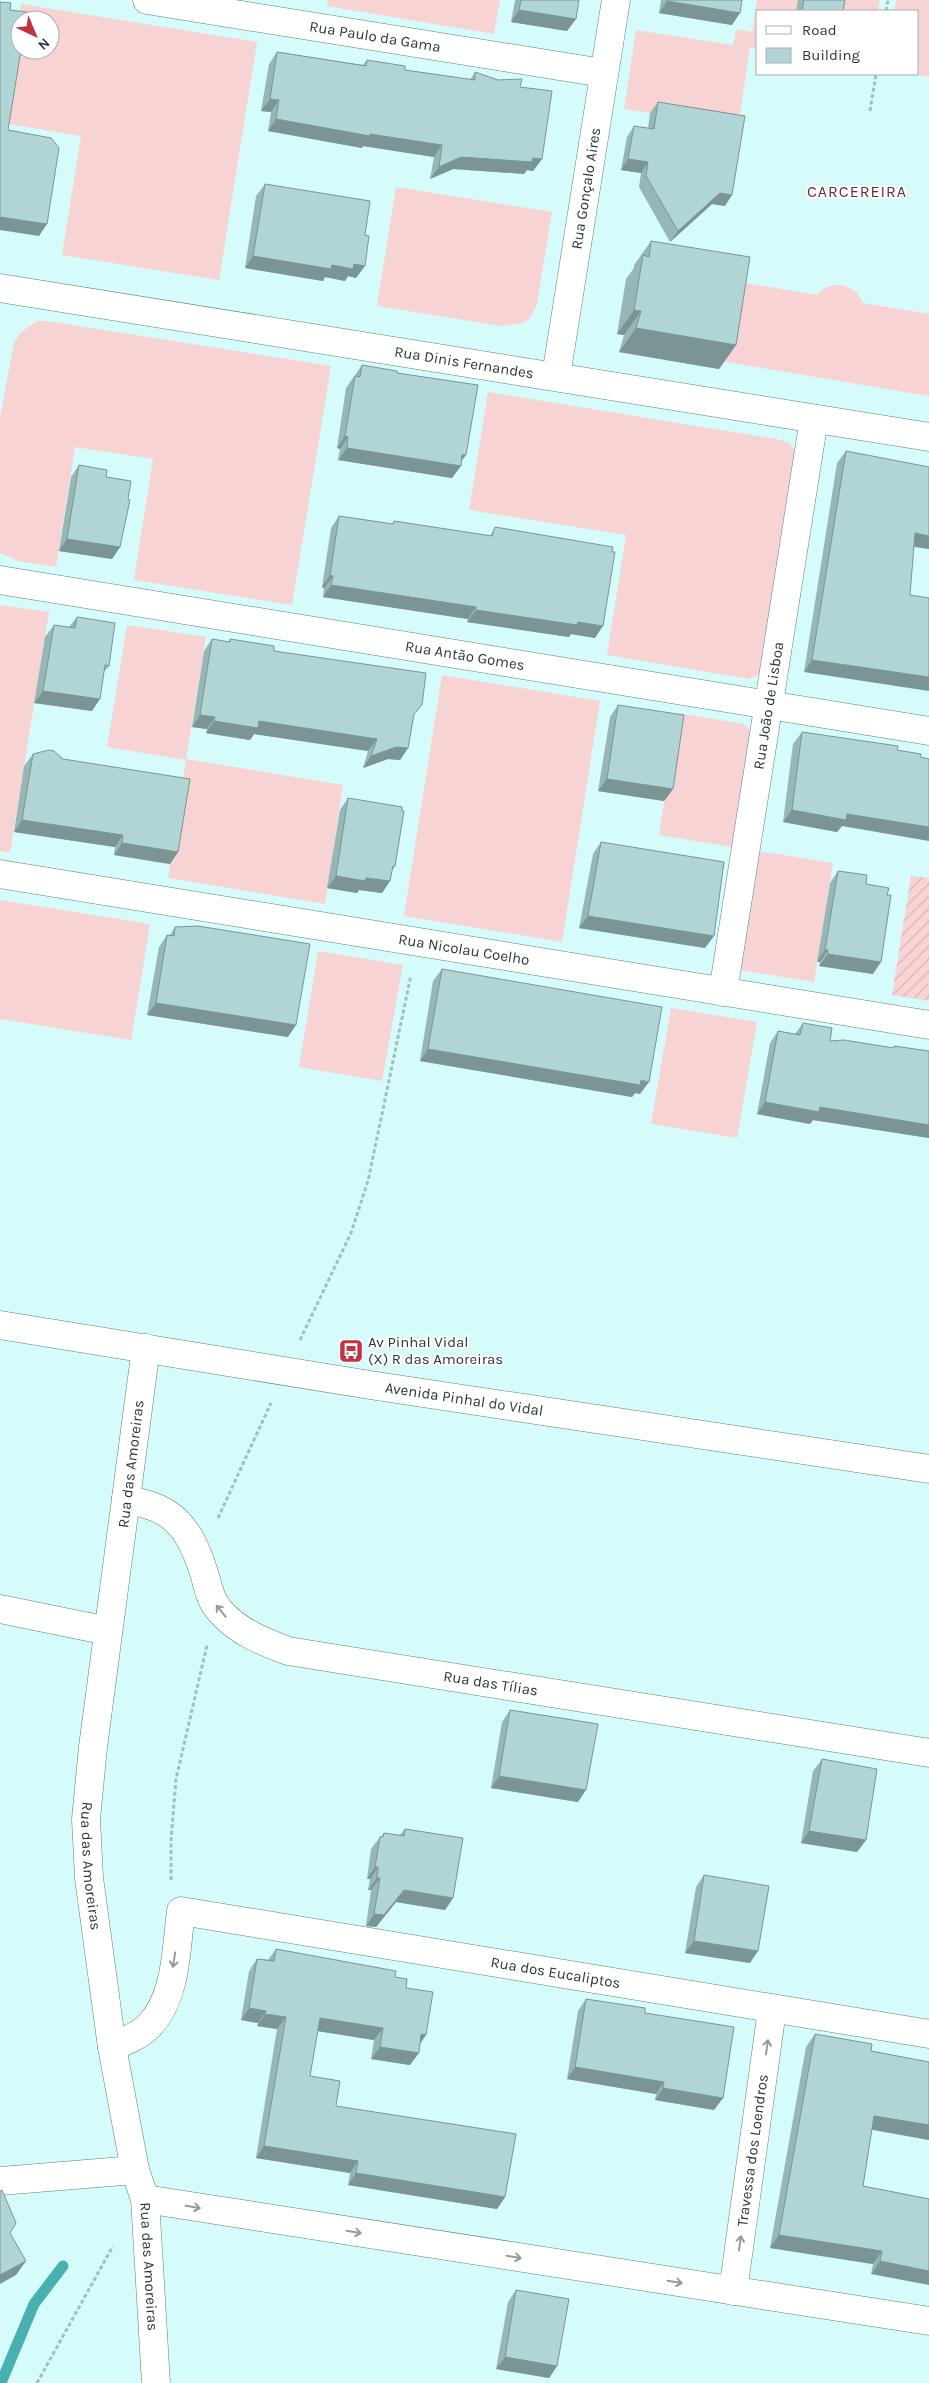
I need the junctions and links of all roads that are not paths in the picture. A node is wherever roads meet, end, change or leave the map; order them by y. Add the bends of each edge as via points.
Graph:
1 (147, 0) edge
2 (616, 0) edge
3 (603, 73) junction
4 (0, 288) edge
5 (0, 292) edge
6 (556, 376) junction
7 (814, 419) junction
8 (929, 436) edge
9 (0, 580) edge
10 (770, 705) junction
11 (929, 731) edge
12 (0, 874) edge
13 (723, 992) junction
14 (929, 1025) edge
15 (0, 1325) edge
16 (146, 1348) junction
17 (929, 1469) edge
18 (126, 1499) junction
19 (0, 1609) edge
20 (108, 1631) junction
21 (929, 1753) edge
22 (772, 2010) junction
23 (929, 2034) edge
24 (112, 2047) junction
25 (135, 2170) junction
26 (0, 2181) edge
27 (145, 2199) junction
28 (733, 2291) junction
29 (929, 2321) edge
30 (156, 2383) edge

1 - 3 street, Rua Paulo da Gama
2 - 3 street, Rua Gonçalo Aires
3 - 6 street, Rua Gonçalo Aires
4 - 5 street
4 - 6 street, Rua Dinis Fernandes
6 - 7 street, Rua Dinis Fernandes
7 - 8 street, Rua Dinis Fernandes
7 - 10 street, Rua João de Lisboa
9 - 10 street, Rua Antão Gomes
10 - 11 street, Rua Antão Gomes
10 - 13 street, Rua João de Lisboa
12 - 13 street, Rua Nicolau Coelho
13 - 14 street, Rua Nicolau Coelho
15 - 16 street, Avenida Pinhal do Vidal
16 - 17 street, Avenida Pinhal do Vidal
16 - 18 street, Rua das Amoreiras
18 - 20 street, Rua das Amoreiras
21 -> 18 street, Rua das Tílias via 288,1650 238,1629 218,1610 198,1552 187,1534 174,1519 159,1509
19 - 20 street
20 - 24 street, Rua das Amoreiras via 86,1819 89,1878
22 - 23 street, Rua dos Eucaliptos
22 -> 24 street, Rua dos Eucaliptos via 181,1911 170,1987 163,2005 149,2026
28 -> 22 street, Travessa dos Loendros
24 - 25 street, Rua das Amoreiras
25 - 26 street
25 - 27 street, Rua das Amoreiras
27 -> 28 street
27 - 30 street, Rua das Amoreiras
28 - 29 street

